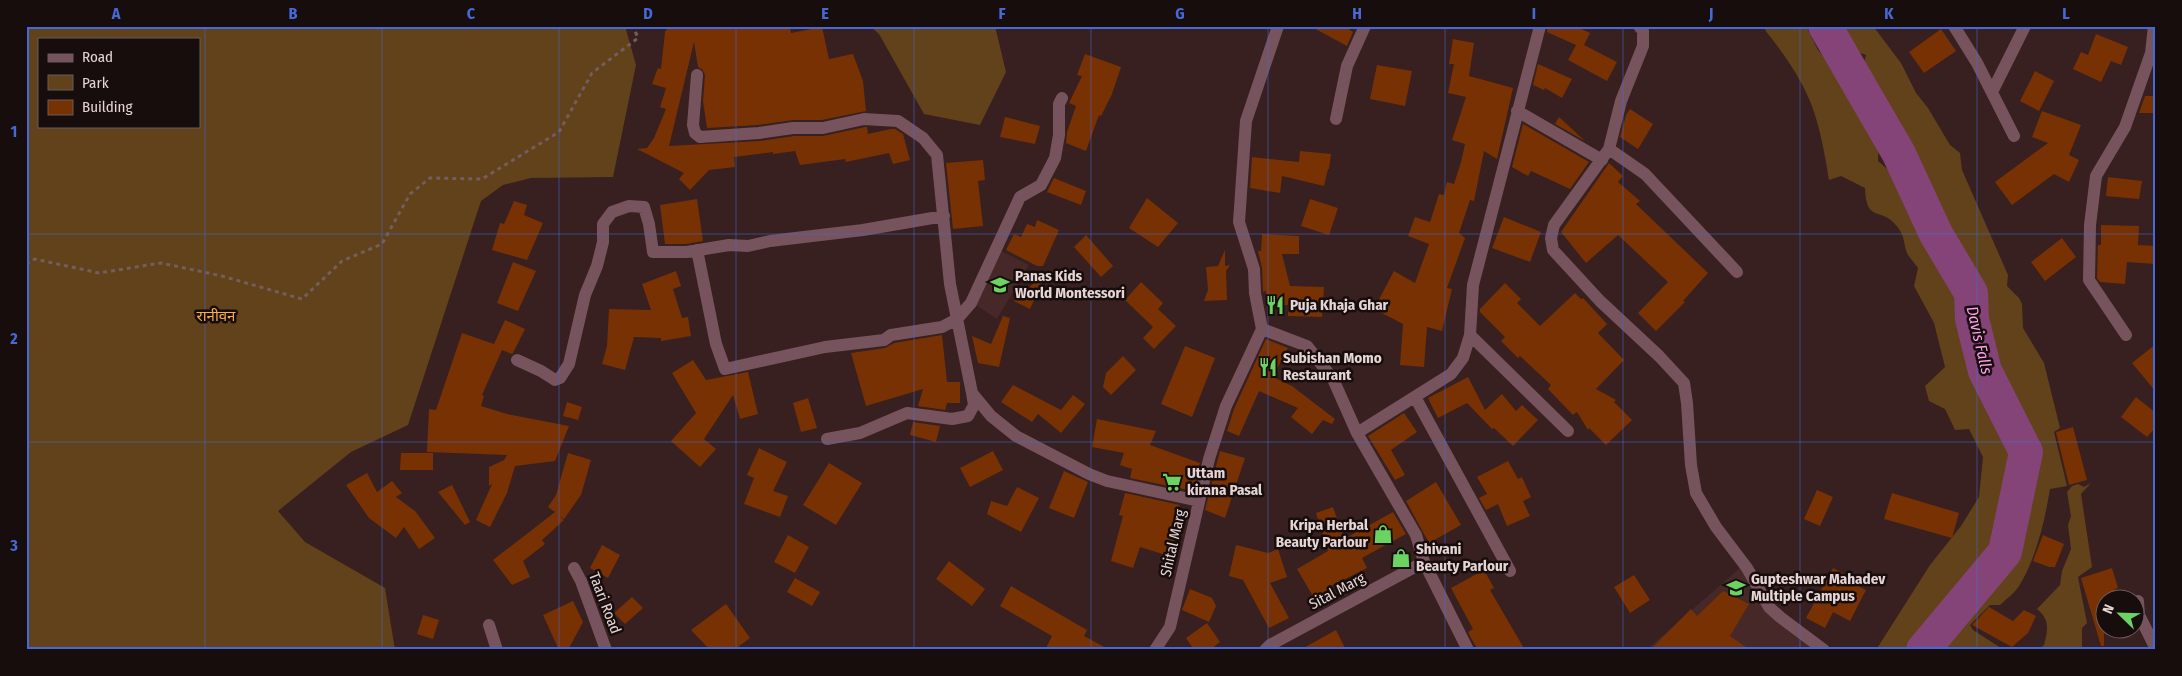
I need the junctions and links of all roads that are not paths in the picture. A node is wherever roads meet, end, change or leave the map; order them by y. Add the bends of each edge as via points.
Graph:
1 (1278, 26) edge
2 (1365, 26) edge
3 (1540, 26) edge
4 (1639, 26) edge
5 (1954, 26) edge
6 (2025, 26) edge
7 (2154, 26) edge
8 (2153, 53) edge
9 (697, 75) dead end
10 (1992, 92) junction
11 (1062, 98) dead end
12 (1517, 111) junction
13 (1336, 119) dead end
14 (2014, 136) dead end
15 (1605, 154) junction
16 (944, 216) junction
17 (697, 250) junction
18 (1737, 272) dead end
19 (957, 319) junction
20 (1262, 329) junction
21 (1470, 335) junction
22 (2126, 335) dead end
23 (518, 360) dead end
24 (972, 393) junction
25 (1415, 397) junction
26 (1568, 431) dead end
27 (1357, 433) junction
28 (827, 439) dead end
29 (1199, 501) junction
30 (1424, 562) junction
31 (574, 568) dead end
32 (1510, 571) dead end
33 (489, 625) dead end
34 (2144, 625) edge
35 (2156, 649) edge
36 (497, 650) edge
37 (606, 650) edge
38 (1155, 650) edge
39 (1266, 650) edge
40 (1468, 650) edge
41 (1824, 650) edge

1 - 20 street via 1246,121 1239,222 1254,269
2 - 13 street via 1348,66
3 - 12 street
4 - 15 street via 1643,31 1643,46
5 - 10 street
6 - 10 street
7 - 8 street
8 - 22 street via 2125,127 2096,176 2090,225 2089,280
9 - 16 street via 693,124 695,134 700,137 822,128 864,120 898,121 924,138 937,155
10 - 14 street
11 - 19 street via 1055,158 1041,185 1020,197 983,280 971,303
12 - 15 street
12 - 21 street via 1473,285
15 - 18 street via 1645,174
15 - 41 street via 1554,226 1553,250 1684,383 1696,493 1716,527 1747,568 1769,607
16 - 17 street via 863,230 770,240 748,246
16 - 19 street via 950,284
17 - 19 street via 716,344 725,369 825,347 884,340 891,335 942,326
17 - 23 street via 653,252 644,207 629,206 612,212 603,224 603,242 585,295 569,364 555,380
19 - 24 street
20 - 27 street via 1306,346 1333,378
20 - 29 street, Shital Marg via 1226,406
21 - 25 street via 1463,358 1451,374
21 - 26 street
24 - 28 street via 974,405 968,416 952,419 908,413 860,433
24 - 29 street via 991,416 1016,436 1089,474 1107,481
25 - 27 street
25 - 32 street
27 - 30 street via 1416,535
29 - 38 street, Shital Marg via 1170,627
30 - 39 street, Sital Marg
30 - 40 street
31 - 37 street, Taari Road
33 - 36 street
34 - 35 street

